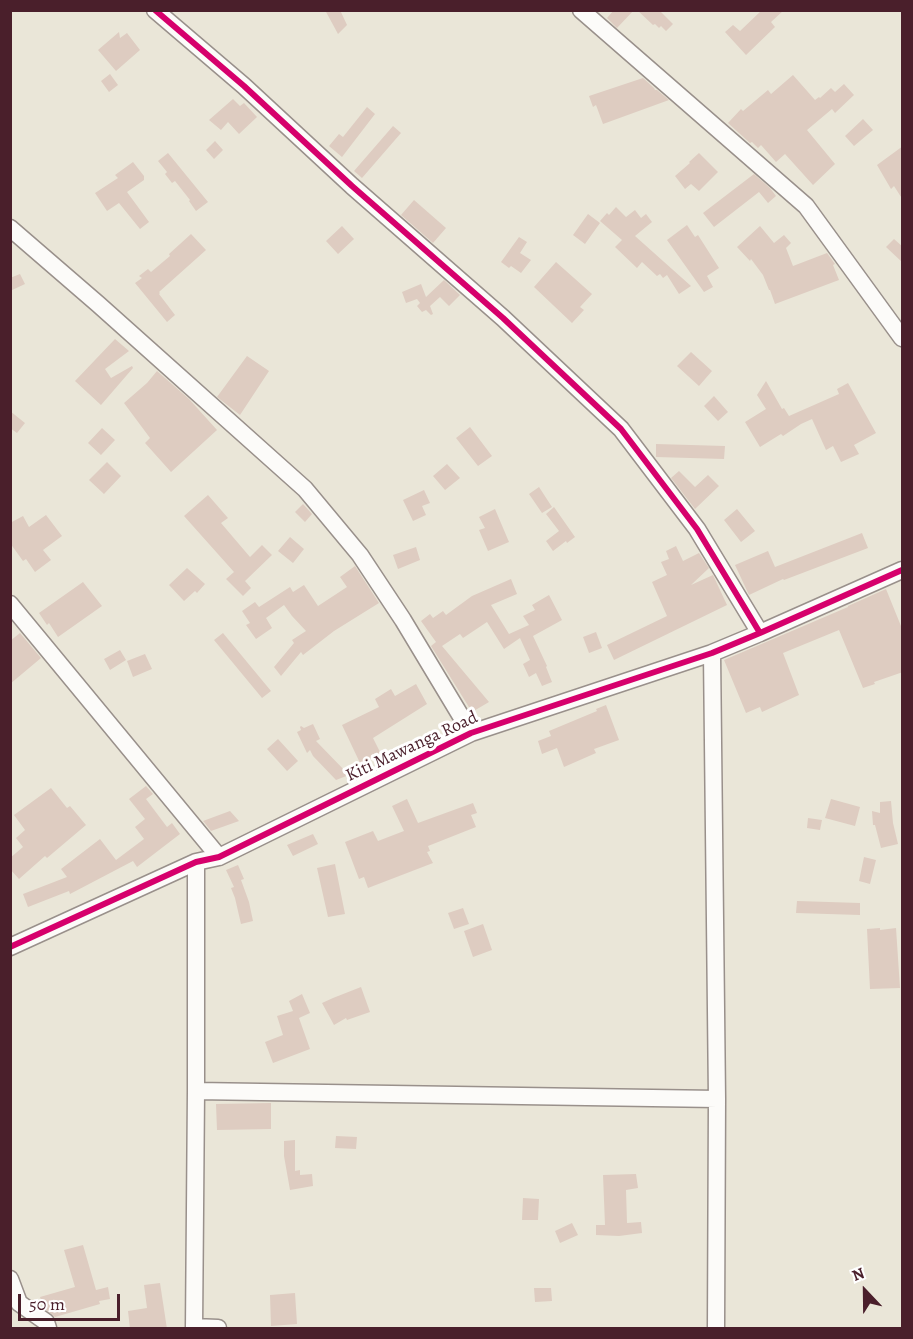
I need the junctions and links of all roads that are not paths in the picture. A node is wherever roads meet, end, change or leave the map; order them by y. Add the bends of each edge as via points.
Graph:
1 (155, 10) edge
2 (581, 10) edge
3 (10, 228) edge
4 (903, 338) edge
5 (903, 570) edge
6 (10, 604) edge
7 (760, 633) junction
8 (712, 652) junction
9 (471, 733) junction
10 (219, 857) junction
11 (196, 862) junction
12 (10, 947) edge
13 (196, 1091) junction
14 (717, 1099) junction
15 (10, 1279) edge
16 (194, 1328) edge
17 (48, 1329) edge
18 (218, 1329) edge
19 (716, 1329) edge

1 - 7 street via 503,318 621,429 697,529
2 - 4 street via 806,207
3 - 9 street via 305,489 360,555
5 - 7 street, Kiti Mawanga Road
6 - 10 street
7 - 8 street, Kiti Mawanga Road
8 - 9 street, Kiti Mawanga Road
8 - 14 street
9 - 10 street, Kiti Mawanga Road
10 - 11 street, Kiti Mawanga Road
11 - 12 street, Kiti Mawanga Road
11 - 13 street
13 - 14 street
13 - 16 street
14 - 19 street
15 - 17 street via 19,1304 46,1322
16 - 18 street

